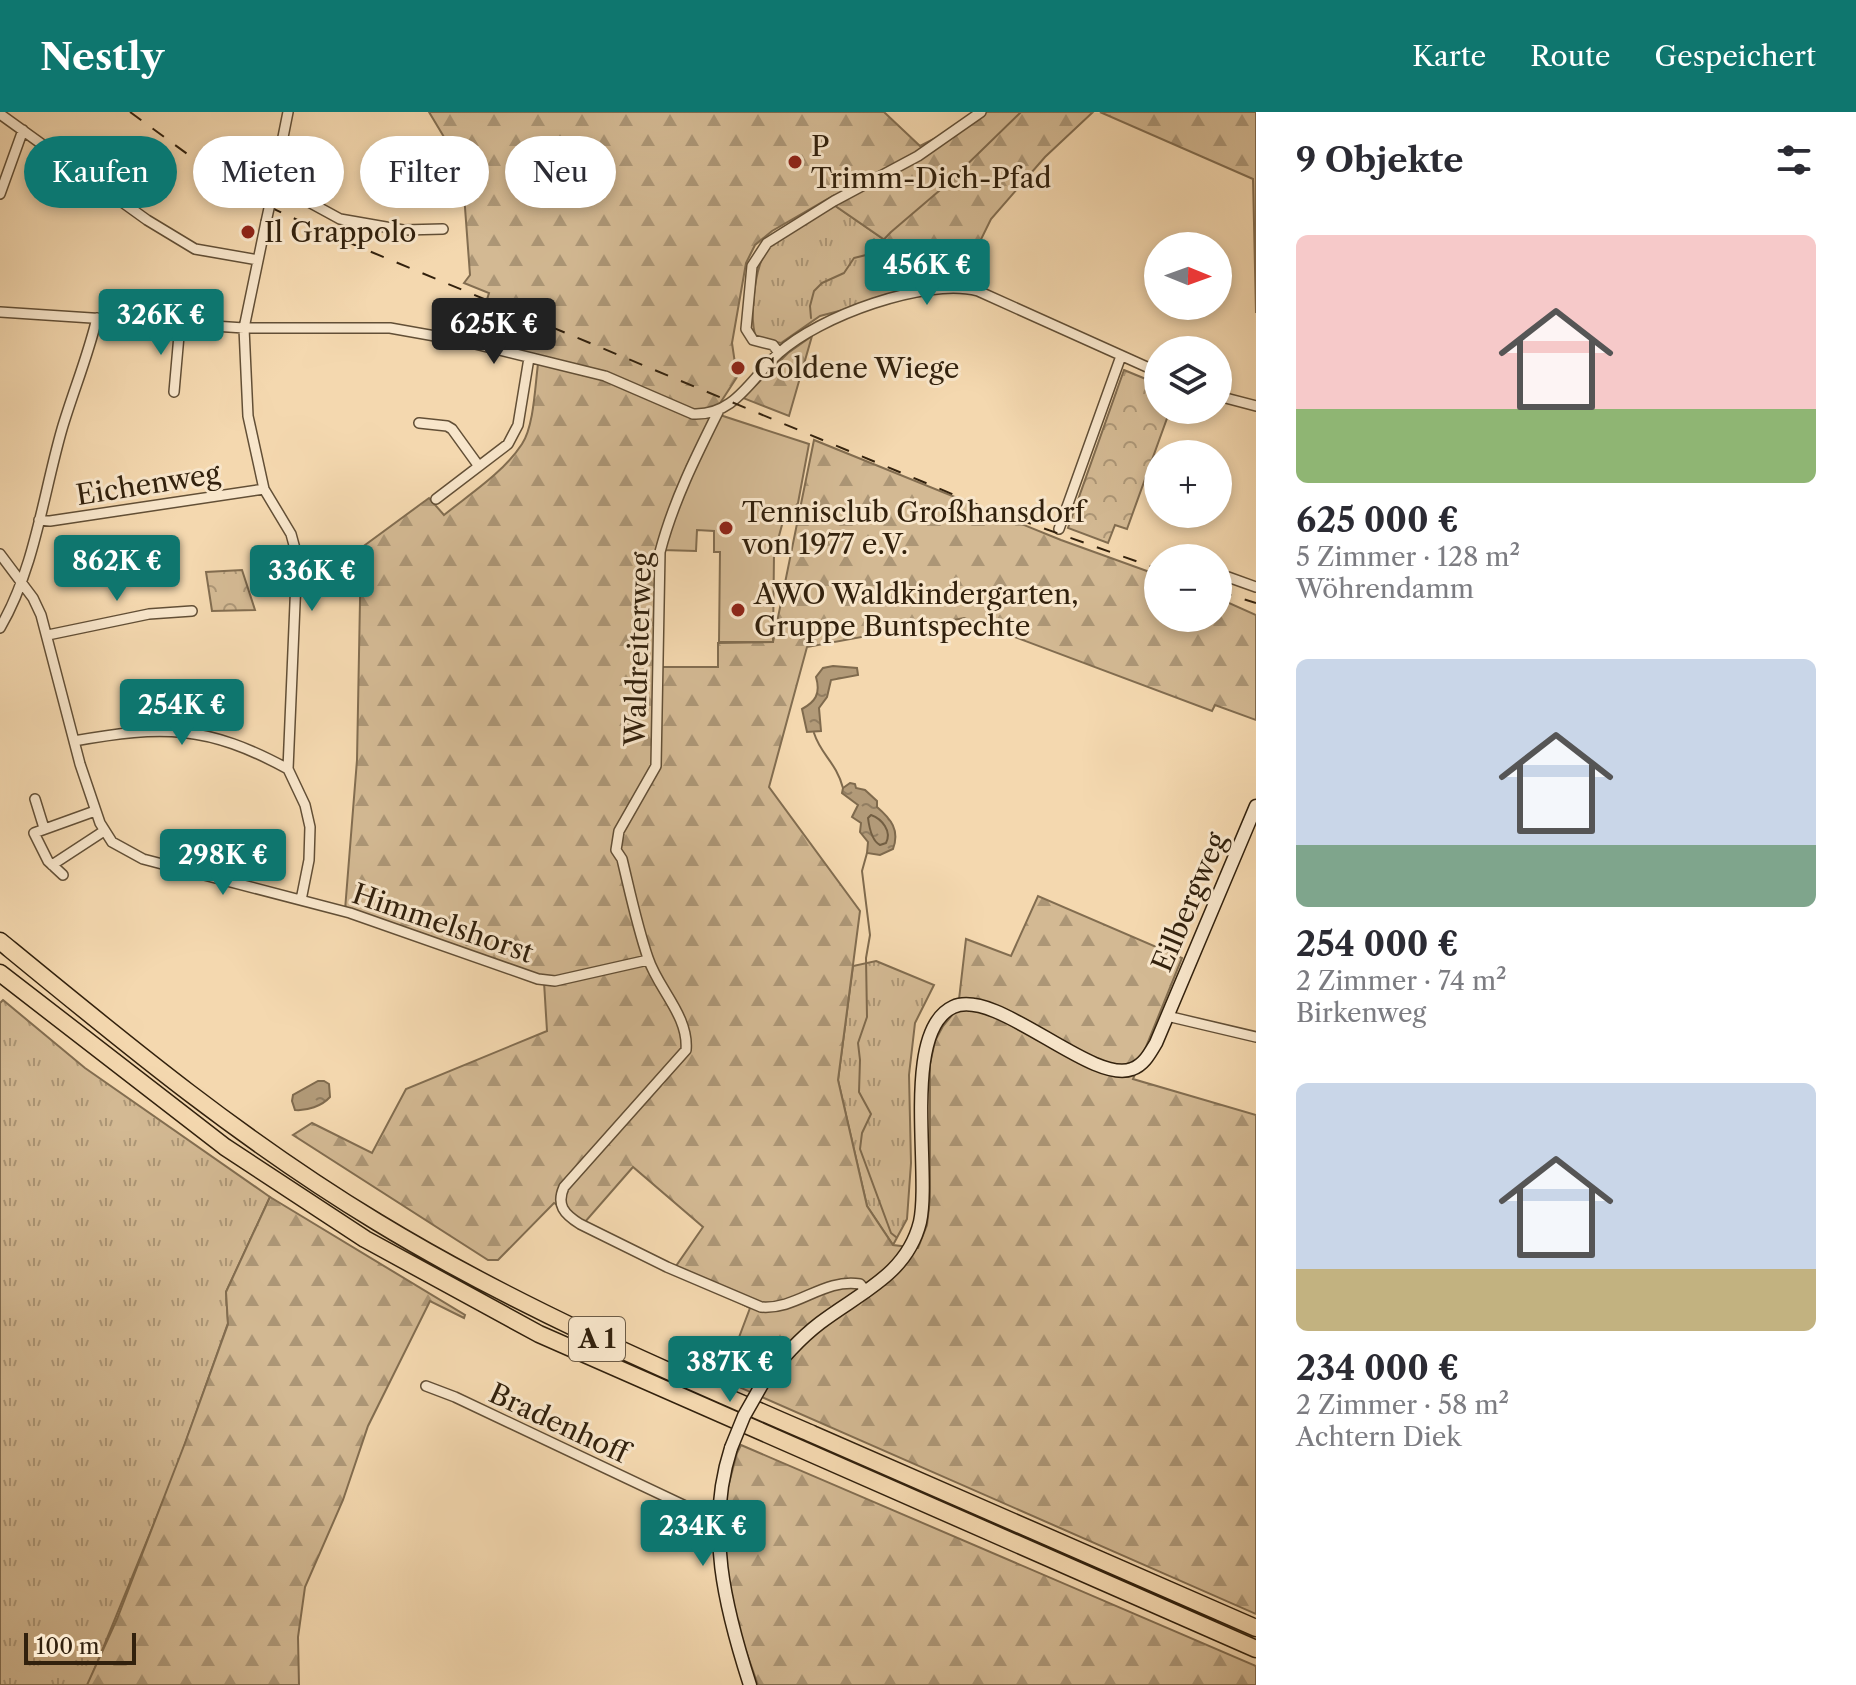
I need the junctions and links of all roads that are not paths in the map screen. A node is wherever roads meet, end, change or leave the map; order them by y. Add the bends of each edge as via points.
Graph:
1 (288, 112) edge
2 (981, 112) edge
3 (0, 114) edge
4 (23, 130) junction
5 (283, 136) edge
6 (0, 194) edge
7 (269, 208) edge
8 (317, 208) edge
9 (443, 229) dead end
10 (258, 260) junction
11 (0, 312) edge
12 (97, 318) junction
13 (180, 324) junction
14 (244, 328) junction
15 (779, 353) junction
16 (1121, 356) junction
17 (529, 358) junction
18 (1144, 366) edge
19 (174, 392) dead end
20 (1232, 400) edge
21 (1256, 406) edge
22 (719, 410) junction
23 (419, 423) dead end
24 (478, 465) junction
25 (264, 489) junction
26 (436, 499) dead end
27 (39, 520) junction
28 (1059, 529) dead end
29 (0, 554) edge
30 (1232, 578) edge
31 (21, 582) junction
32 (1256, 587) edge
33 (192, 611) dead end
34 (0, 628) edge
35 (48, 635) junction
36 (74, 741) junction
37 (288, 769) junction
38 (35, 799) dead end
39 (1256, 806) edge
40 (95, 811) junction
41 (44, 828) junction
42 (104, 831) junction
43 (52, 865) junction
44 (63, 875) dead end
45 (301, 900) junction
46 (0, 941) edge
47 (648, 960) junction
48 (0, 973) edge
49 (1167, 1016) junction
50 (1256, 1037) edge
51 (867, 1292) junction
52 (426, 1386) dead end
53 (717, 1521) junction
54 (1256, 1628) edge
55 (1256, 1649) edge
56 (750, 1685) edge

1 - 5 street
2 - 15 street via 918,156 767,243 752,266 746,329 753,340 773,345
3 - 4 street
4 - 6 street
4 - 10 street via 185,245
7 - 10 street, bridge
8 - 9 street via 340,219 403,230
10 - 14 street
11 - 12 street
12 - 13 street
12 - 27 street
13 - 14 street
13 - 19 street
14 - 17 street via 390,328
14 - 25 street via 248,416
15 - 16 street via 841,314 958,286
15 - 22 street via 728,407
16 - 18 street
16 - 28 street
17 - 22 street via 605,376 693,414
17 - 24 street via 514,435
20 - 21 street
22 - 47 street, Waldreiterweg via 667,523 660,552 656,766 619,831 616,850
23 - 24 street via 452,429
24 - 26 street
25 - 27 street, Eichenweg
25 - 37 street via 291,534 297,556
27 - 31 street
29 - 31 street, Himmelshorst
30 - 32 street
31 - 34 street
31 - 35 street, Himmelshorst
33 - 35 street via 149,614
35 - 36 street, Himmelshorst
36 - 37 street via 140,730 187,731 241,746
36 - 40 street, Himmelshorst
37 - 45 street via 310,827
38 - 41 street
39 - 49 main road, Eilbergweg
40 - 41 street
40 - 42 street, Himmelshorst
41 - 43 street via 33,836
42 - 43 street
42 - 45 street, Himmelshorst via 123,850 143,859
43 - 44 street
45 - 47 street, Himmelshorst via 538,979 555,981
46 - 54 highway, A 1 via 236,1130 461,1270 667,1371
47 - 51 street, Waldreiterweg via 683,1023 686,1050 564,1187 561,1207 580,1224 761,1307 776,1308 837,1282 860,1284
48 - 55 highway, A 1 via 225,1147 365,1239 539,1334
49 - 50 street
49 - 51 main road, Eilbergweg via 1147,1056 1125,1071 1099,1066 991,1011 957,1005 943,1014 929,1040 921,1076 924,1187 918,1226 892,1273
51 - 53 main road, bridge via 810,1332 765,1379 731,1448
52 - 53 street, Bradenhoff
53 - 56 main road via 733,1633

